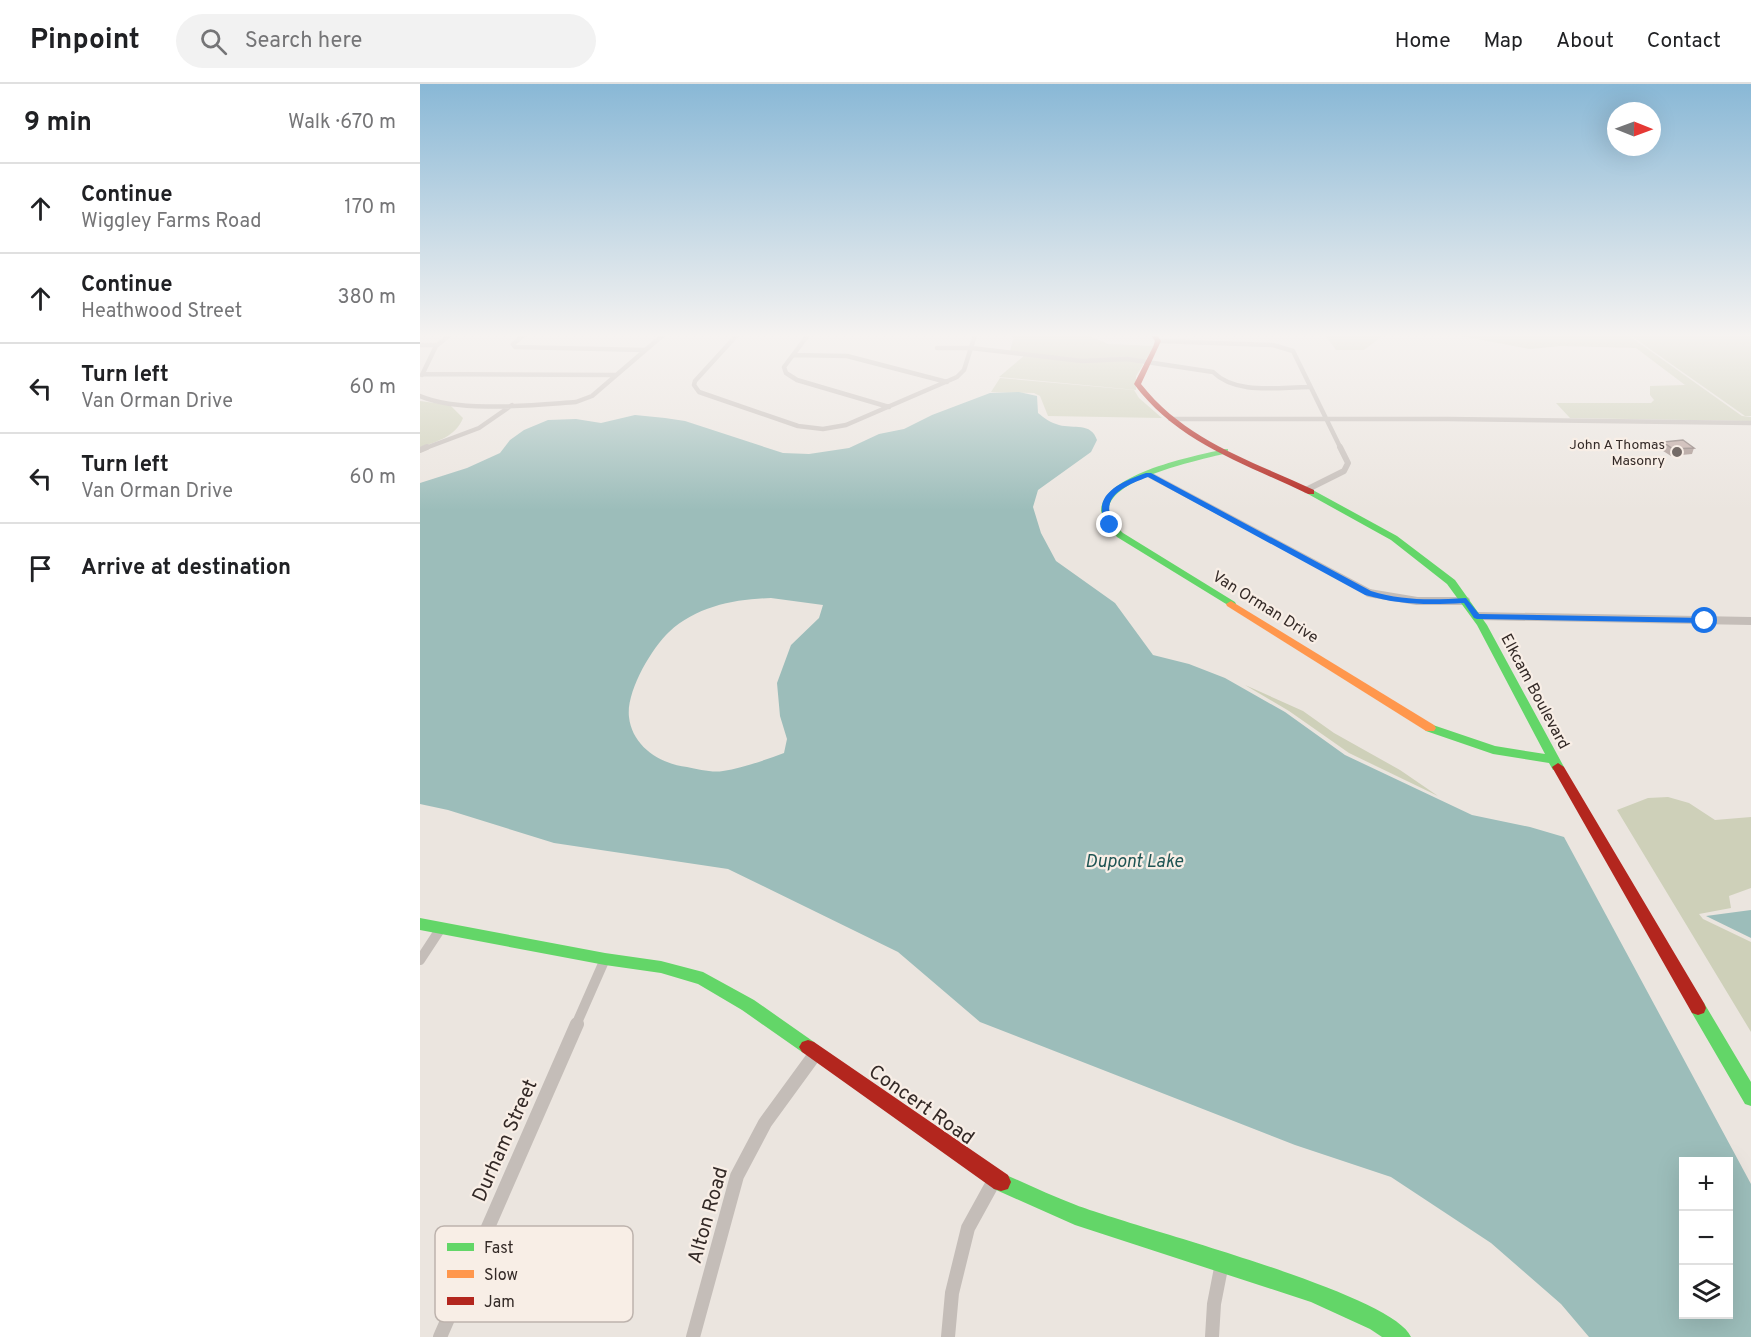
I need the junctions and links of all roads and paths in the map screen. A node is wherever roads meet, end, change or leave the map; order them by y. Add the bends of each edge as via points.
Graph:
1 (595, 393) edge
2 (703, 393) edge
3 (844, 393) edge
4 (920, 393) edge
5 (1141, 393) edge
6 (1312, 393) edge
7 (420, 396) edge
8 (513, 404) junction
9 (889, 407) junction
10 (1170, 419) junction
11 (1326, 419) junction
12 (1751, 423) edge
13 (420, 450) edge
14 (1225, 451) junction
15 (1148, 474) junction
16 (1306, 490) junction
17 (1466, 601) junction
18 (1477, 616) junction
19 (1751, 621) edge
20 (1553, 759) junction
21 (420, 924) edge
22 (441, 928) junction
23 (605, 959) junction
24 (420, 960) edge
25 (816, 1053) junction
26 (1751, 1098) edge
27 (995, 1179) junction
28 (488, 1226) edge
29 (1222, 1263) junction
30 (447, 1322) edge
31 (440, 1337) edge
32 (693, 1337) edge
33 (948, 1337) edge
34 (1212, 1337) edge
35 (1400, 1337) edge

1 - 8 street via 576,402
2 - 9 street via 798,426 823,429 846,425
3 - 9 street
4 - 9 street
5 - 10 street, Elkcam Boulevard
6 - 11 street
7 - 8 street via 448,403
8 - 13 street via 479,428
10 - 11 street
10 - 14 street, Elkcam Boulevard
11 - 12 street
11 - 16 street via 1348,463 1344,471
14 - 15 street, Van Orman Drive
14 - 16 street, Elkcam Boulevard
15 - 17 street via 1368,593 1394,601
15 - 20 street, Van Orman Drive via 1125,483 1109,496 1105,516 1120,535 1434,731 1509,755
16 - 17 street, Elkcam Boulevard via 1405,545 1440,573
17 - 18 street, Elkcam Boulevard
18 - 19 street
18 - 20 street, Elkcam Boulevard
20 - 26 street, Elkcam Boulevard
21 - 22 street, Concert Road
22 - 23 street, Concert Road
22 - 24 street
23 - 25 street, Concert Road via 661,967 703,979
23 - 28 street, Durham Street
25 - 27 street, Concert Road
25 - 32 street, Alton Road via 765,1123 737,1176
27 - 29 street, Concert Road via 1075,1215
27 - 33 street via 968,1228 952,1293
29 - 34 street
29 - 35 street, Concert Road via 1313,1292 1378,1322
30 - 31 street, Durham Street

